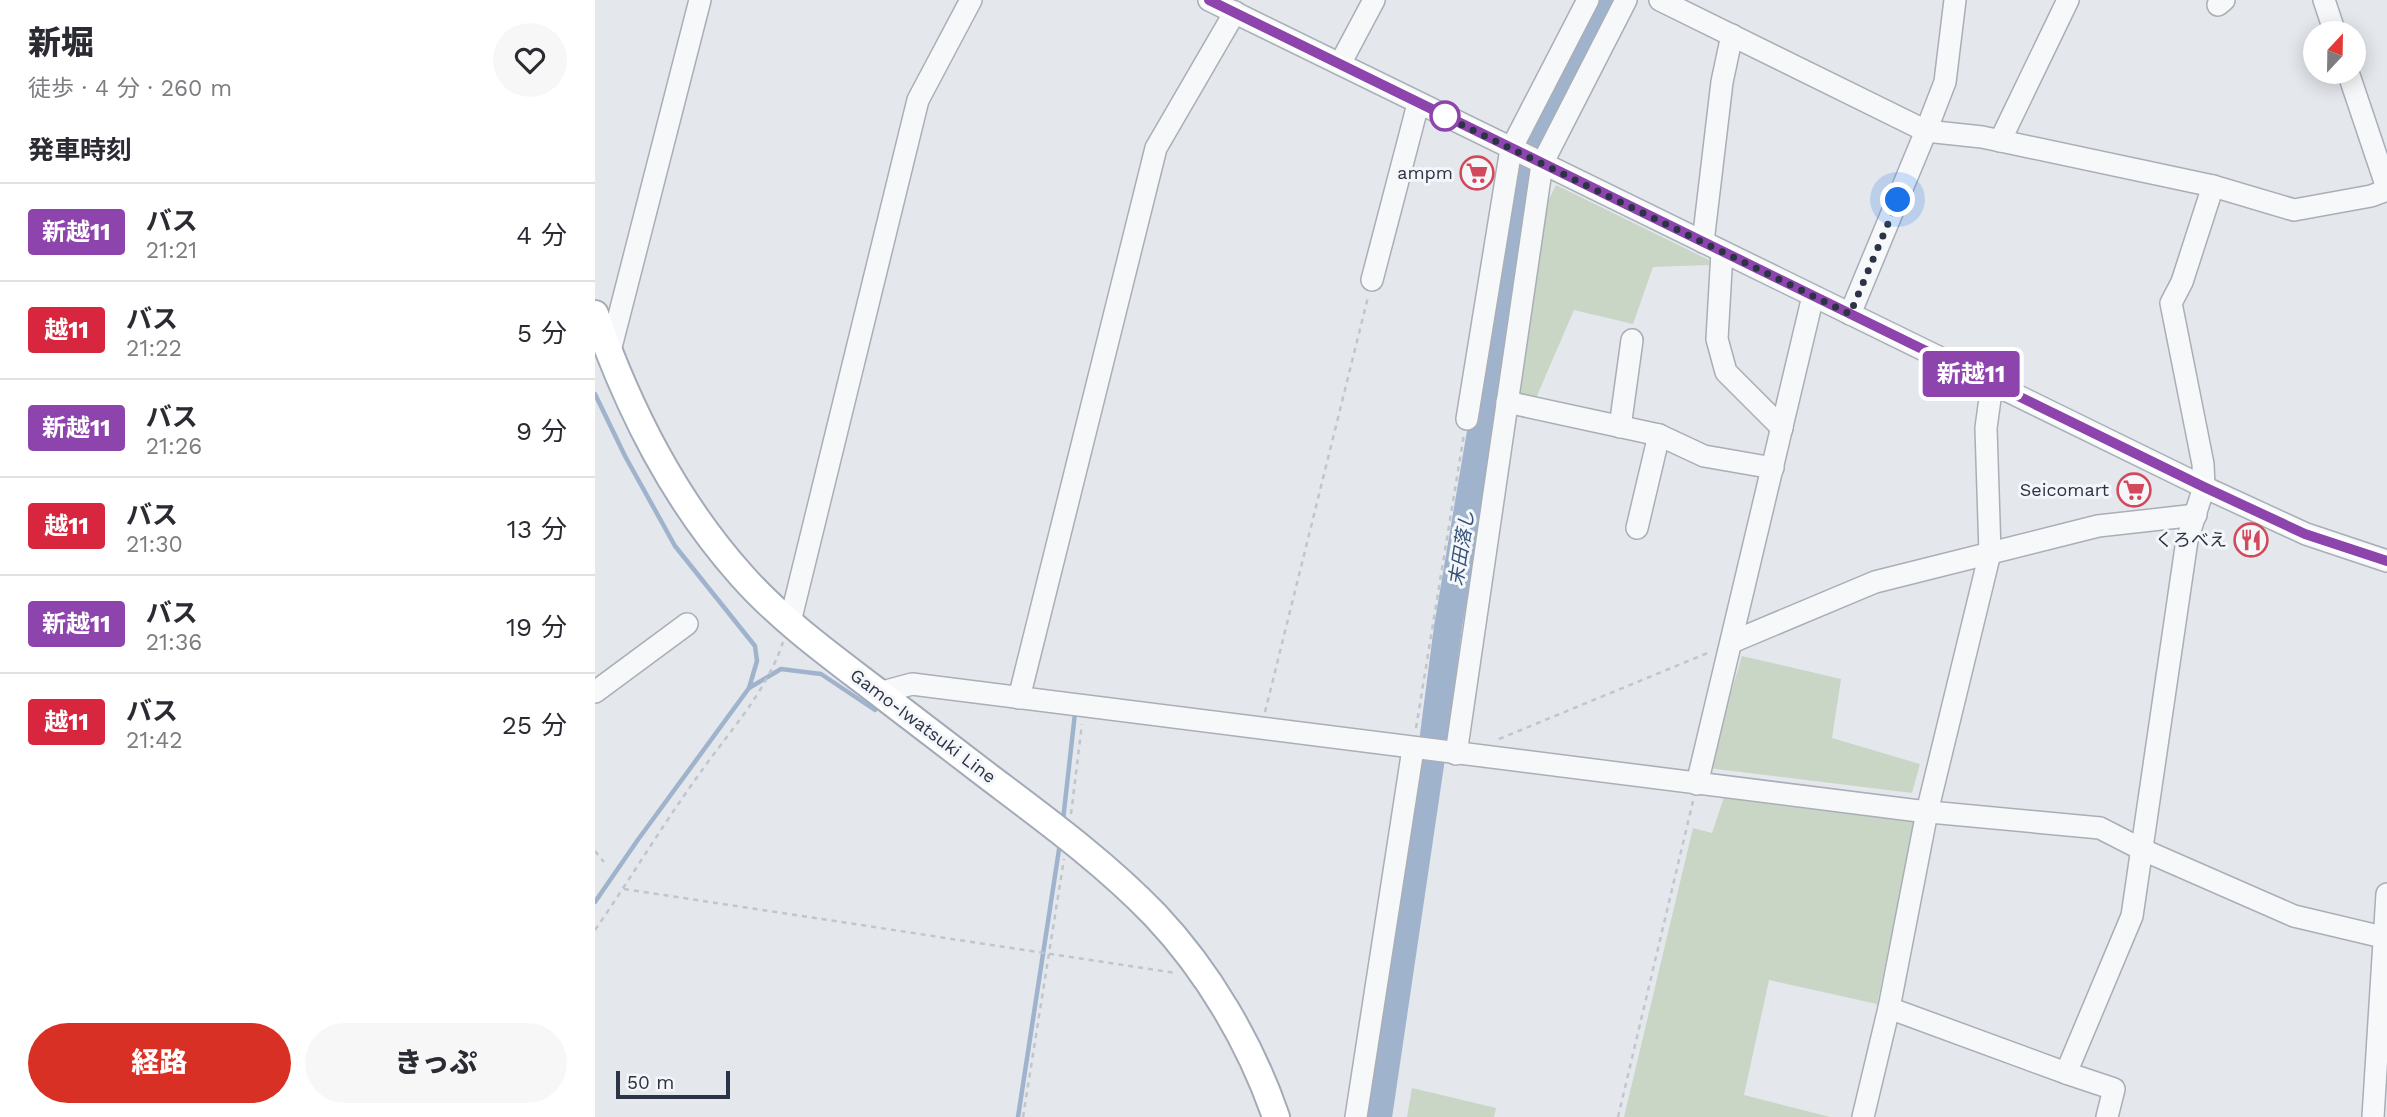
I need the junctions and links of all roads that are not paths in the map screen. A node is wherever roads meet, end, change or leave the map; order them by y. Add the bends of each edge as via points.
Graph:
1 (700, 0) edge
2 (971, 0) edge
3 (1209, 0) edge
4 (1374, 0) edge
5 (1588, 0) edge
6 (1626, 0) edge
7 (1660, 0) edge
8 (1955, 0) edge
9 (2068, 0) edge
10 (2323, 0) edge
11 (1235, 12) junction
12 (2331, 21) edge
13 (1732, 35) junction
14 (1340, 64) junction
15 (2352, 84) edge
16 (1418, 104) junction
17 (1926, 131) junction
18 (2000, 141) junction
19 (1511, 149) junction
20 (1542, 164) junction
21 (2213, 186) junction
22 (2387, 189) edge
23 (1712, 247) junction
24 (1372, 280) road end
25 (1813, 296) junction
26 (595, 314) edge
27 (1850, 314) junction
28 (1632, 340) dead end
29 (610, 355) junction
30 (1992, 384) junction
31 (1507, 402) junction
32 (1467, 419) road end
33 (1620, 427) junction
34 (1782, 428) junction
35 (1659, 435) junction
36 (1773, 468) junction
37 (2204, 487) junction
38 (2196, 515) junction
39 (1637, 528) dead end
40 (1990, 553) junction
41 (2387, 561) edge
42 (790, 622) junction
43 (687, 624) dead end
44 (1732, 642) junction
45 (595, 692) edge
46 (879, 693) junction
47 (1019, 698) junction
48 (1413, 749) junction
49 (1463, 755) junction
50 (1697, 784) junction
51 (1927, 812) junction
52 (2141, 849) junction
53 (2387, 894) edge
54 (2385, 938) edge
55 (1889, 1008) junction
56 (2066, 1073) junction
57 (1276, 1117) edge
58 (1356, 1117) edge
59 (1863, 1117) edge
60 (2106, 1117) edge
61 (2373, 1117) edge

1 - 29 street
2 - 42 street via 918,100
3 - 11 street
4 - 14 street
5 - 19 street
6 - 20 street
7 - 13 street
8 - 17 street via 1945,82
9 - 18 street
10 - 12 street
11 - 14 street
11 - 47 street via 1156,148
13 - 17 street
13 - 23 street via 1722,82
14 - 16 street
15 - 22 street
16 - 19 street
16 - 24 street
17 - 18 street
17 - 27 street
18 - 21 street
19 - 20 street
19 - 32 street
20 - 23 street
20 - 31 street
21 - 22 street via 2294,210
21 - 37 street via 2171,303
23 - 25 street
23 - 34 street via 1717,339 1726,372
25 - 27 street
25 - 34 street
26 - 29 main road, Gamo-Iwatsuki Line
27 - 30 street
28 - 33 street
29 - 42 main road, Gamo-Iwatsuki Line via 660,462 696,519 743,577
30 - 37 street
30 - 40 street via 1986,428
31 - 33 street
31 - 49 street
33 - 35 street
34 - 36 street
35 - 36 street via 1704,456
35 - 39 street
36 - 44 street
37 - 38 street
37 - 41 street via 2305,534
38 - 40 street via 2098,526
38 - 52 street via 2187,540
40 - 44 street via 1875,582
40 - 51 street
42 - 46 main road, Gamo-Iwatsuki Line
43 - 45 street
44 - 50 street
46 - 47 street via 912,684
46 - 57 main road, Gamo-Iwatsuki Line via 1068,836 1156,916 1232,1018
47 - 48 street
48 - 49 street
48 - 58 street
49 - 50 street
50 - 51 street
51 - 52 street via 2100,828
51 - 55 street
52 - 54 street via 2294,916
52 - 56 street via 2132,916
53 - 54 street
54 - 61 street
55 - 56 street
55 - 59 street
56 - 60 street via 2114,1088

